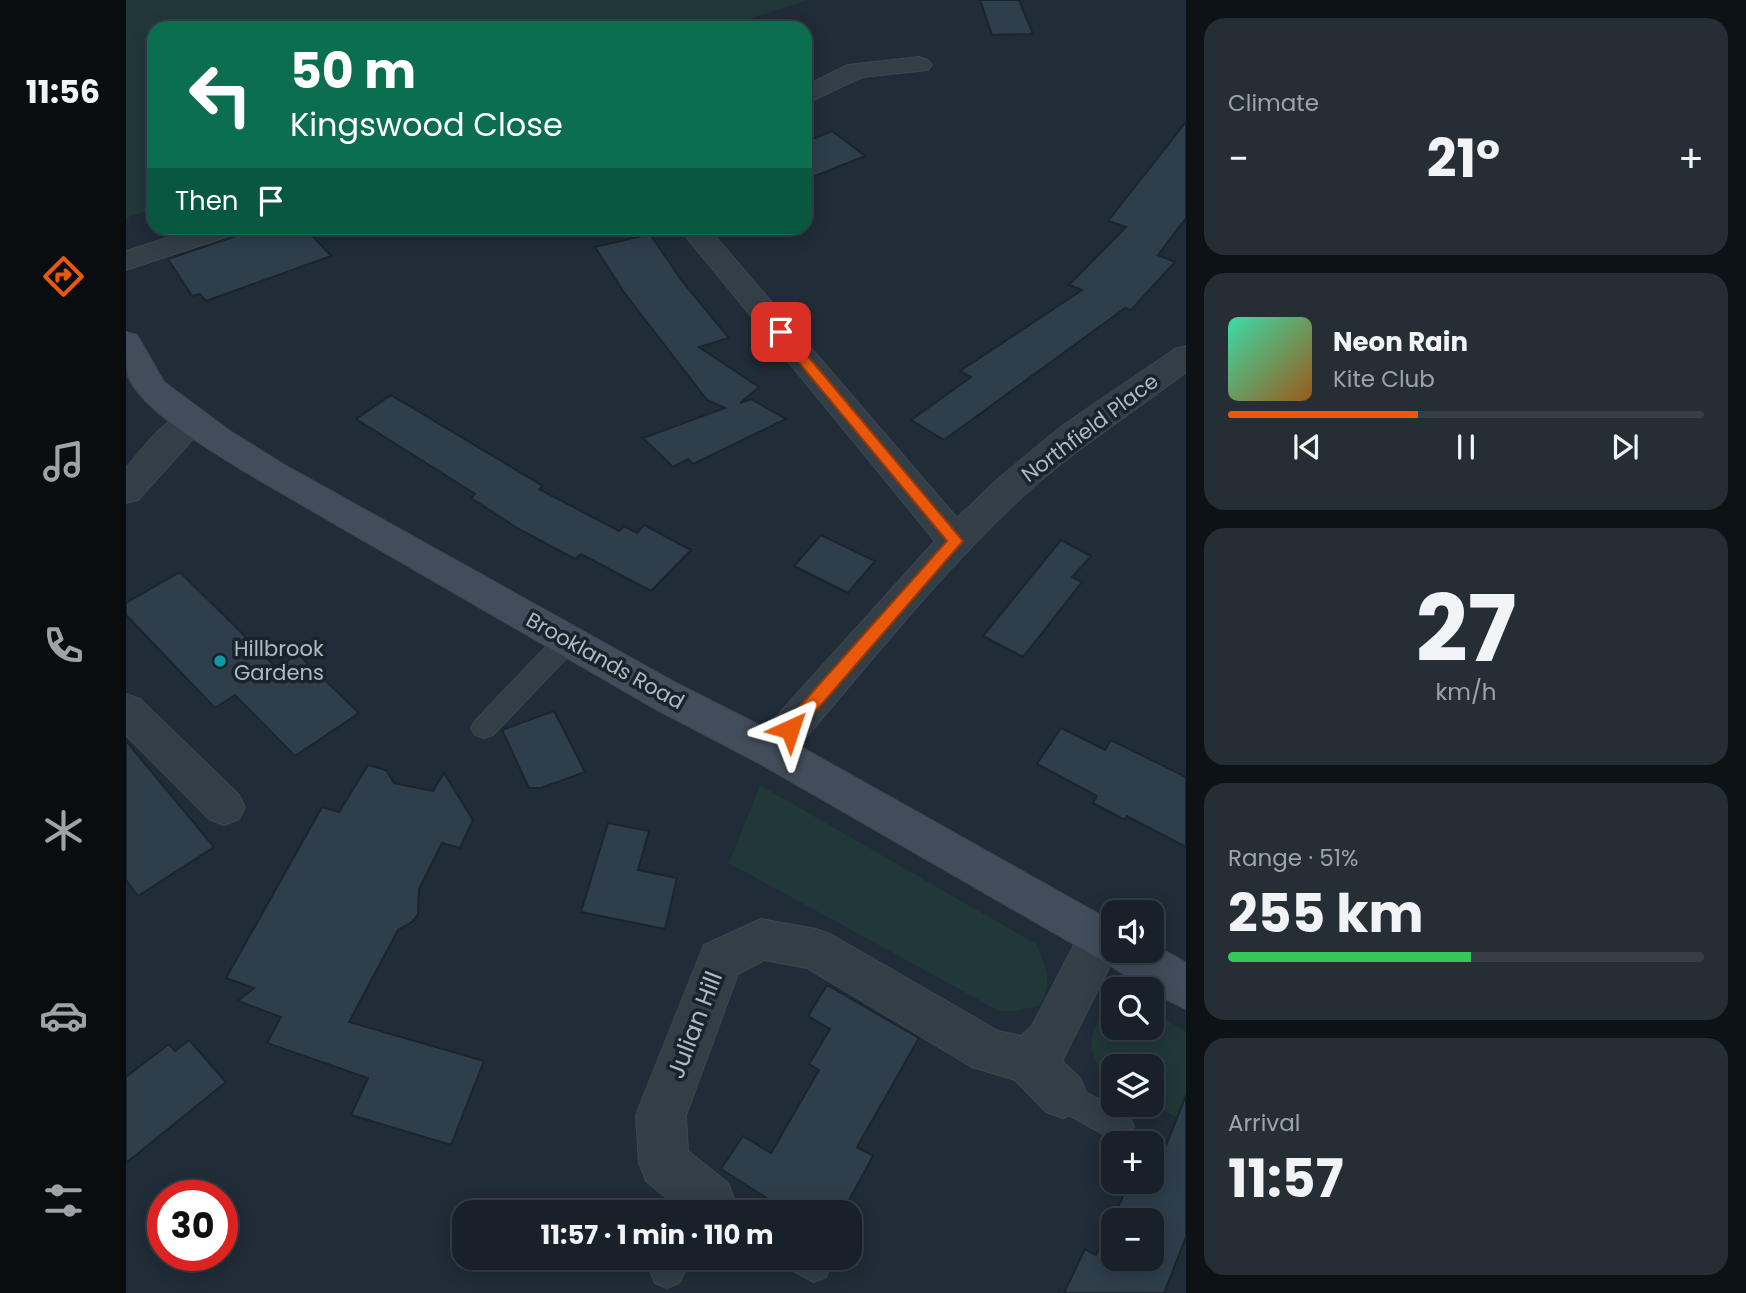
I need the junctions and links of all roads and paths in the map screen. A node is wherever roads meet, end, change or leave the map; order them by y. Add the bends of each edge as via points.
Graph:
1 (919, 65) dead end
2 (812, 92) edge
3 (204, 235) edge
4 (699, 235) edge
5 (126, 261) edge
6 (126, 342) edge
7 (1179, 370) edge
8 (192, 421) junction
9 (126, 491) edge
10 (956, 541) junction
11 (567, 641) junction
12 (126, 710) edge
13 (484, 728) dead end
14 (771, 750) junction
15 (223, 807) dead end
16 (1101, 939) edge
17 (1101, 962) edge
18 (1143, 963) edge
19 (1186, 988) edge
20 (1028, 1062) junction
21 (1063, 1095) joint
22 (1118, 1127) dead end
23 (704, 1200) edge

1 - 2 street via 857,70
3 - 5 street
4 - 10 street
6 - 8 main road, Brooklands Road via 151,389
7 - 10 street, Northfield Place via 1074,434
8 - 9 street
8 - 11 main road, Brooklands Road via 271,472
10 - 14 street, Northfield Place
11 - 13 lane
11 - 14 main road, Brooklands Road
12 - 15 street
14 - 16 main road, Brooklands Road
17 - 20 street via 1049,1042
18 - 19 main road, Brooklands Road
20 - 21 street, Julian Hill
20 - 23 street, Julian Hill via 989,1051 816,949 761,939 720,960 661,1115 664,1163
21 - 22 lane, Julian Hill

